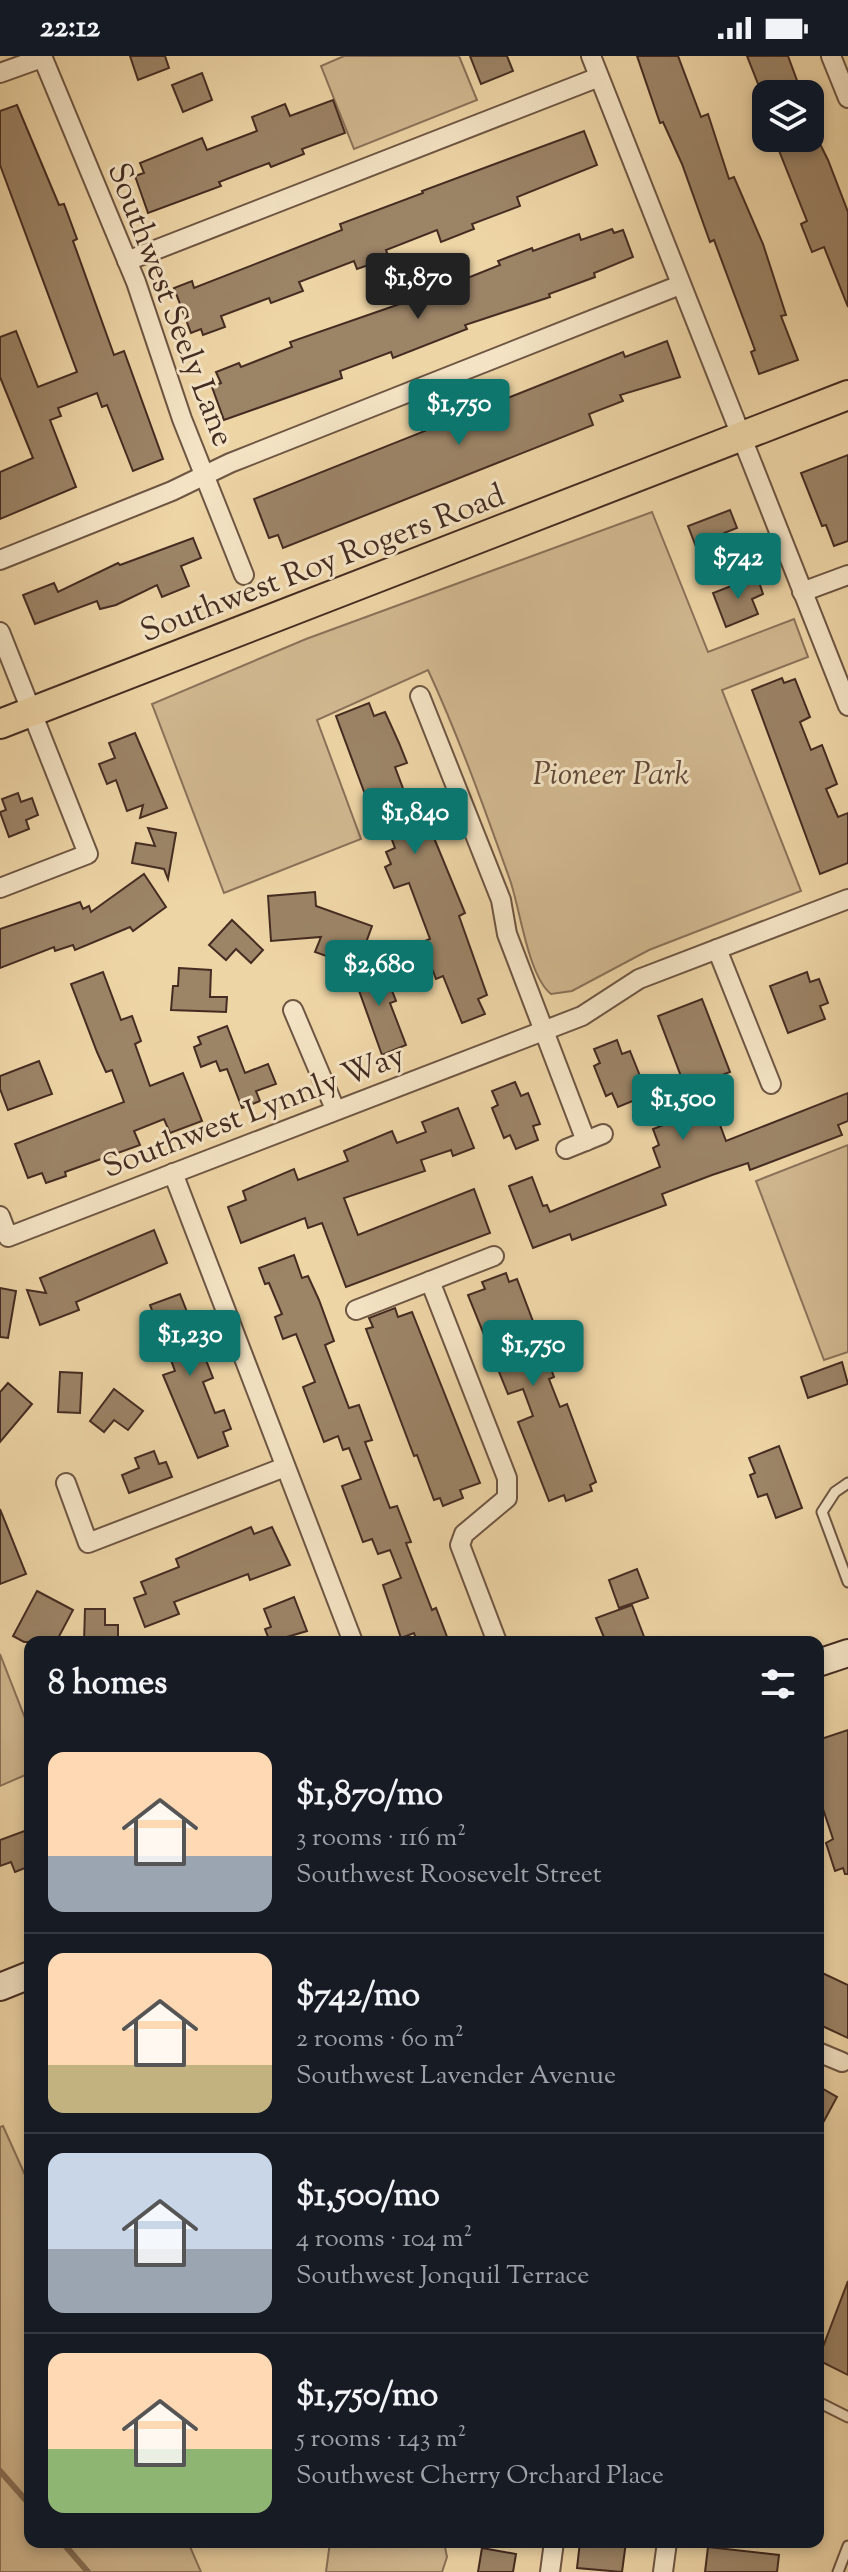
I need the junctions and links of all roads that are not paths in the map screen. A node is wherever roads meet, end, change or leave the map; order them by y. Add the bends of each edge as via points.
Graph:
1 (591, 56) edge
2 (831, 56) edge
3 (42, 57) edge
4 (0, 73) edge
5 (599, 77) junction
6 (848, 98) edge
7 (127, 261) junction
8 (680, 285) junction
9 (848, 395) edge
10 (741, 436) junction
11 (204, 475) junction
12 (0, 560) edge
13 (244, 575) dead end
14 (848, 575) edge
15 (802, 592) junction
16 (0, 632) edge
17 (420, 696) dead end
18 (848, 706) edge
19 (32, 712) junction
20 (0, 724) edge
21 (0, 888) edge
22 (848, 899) edge
23 (717, 949) junction
24 (293, 1010) dead end
25 (544, 1030) junction
26 (771, 1084) dead end
27 (335, 1109) junction
28 (566, 1149) dead end
29 (173, 1173) junction
30 (0, 1216) edge
31 (494, 1256) dead end
32 (430, 1281) junction
33 (356, 1310) dead end
34 (285, 1467) junction
35 (66, 1483) dead end
36 (848, 1483) edge
37 (848, 1582) edge
38 (351, 1636) edge
39 (495, 1636) edge
40 (848, 1653) edge
41 (824, 1661) edge
42 (24, 1977) edge
43 (0, 1987) edge
44 (824, 2054) edge
45 (842, 2062) dead end
46 (824, 2405) edge
47 (848, 2417) edge
48 (848, 2546) edge
49 (553, 2548) edge
50 (666, 2548) edge
51 (550, 2572) edge
52 (663, 2572) edge
53 (838, 2572) edge

1 - 5 street
2 - 6 street
3 - 4 street
3 - 7 street, Southwest Seely Lane
5 - 7 street
5 - 8 street
7 - 11 street, Southwest Seely Lane
8 - 10 street
8 - 11 street
9 - 10 main road, Southwest Roy Rogers Road
10 - 15 street
10 - 19 main road, Southwest Roy Rogers Road
11 - 12 street
11 - 13 street, Southwest Seely Lane
14 - 15 street
15 - 18 street
16 - 19 street
17 - 25 street via 501,900 507,934
19 - 20 main road, Southwest Roy Rogers Road
19 - 21 street via 88,854
22 - 23 street, Southwest Lynnly Way
23 - 25 street, Southwest Lynnly Way via 639,979 582,1016
23 - 26 street
24 - 27 street
25 - 27 street, Southwest Lynnly Way
25 - 28 street via 595,1137
27 - 29 street, Southwest Lynnly Way
29 - 30 street, Southwest Lynnly Way via 8,1237
29 - 34 street
31 - 32 street
32 - 33 street
32 - 39 street via 507,1478 507,1498 464,1534 460,1545
34 - 35 street via 88,1543
34 - 38 street
36 - 37 lane via 822,1512
40 - 41 main road
42 - 43 main road
44 - 45 street
46 - 47 lane
48 - 53 lane
49 - 51 street
50 - 52 street

